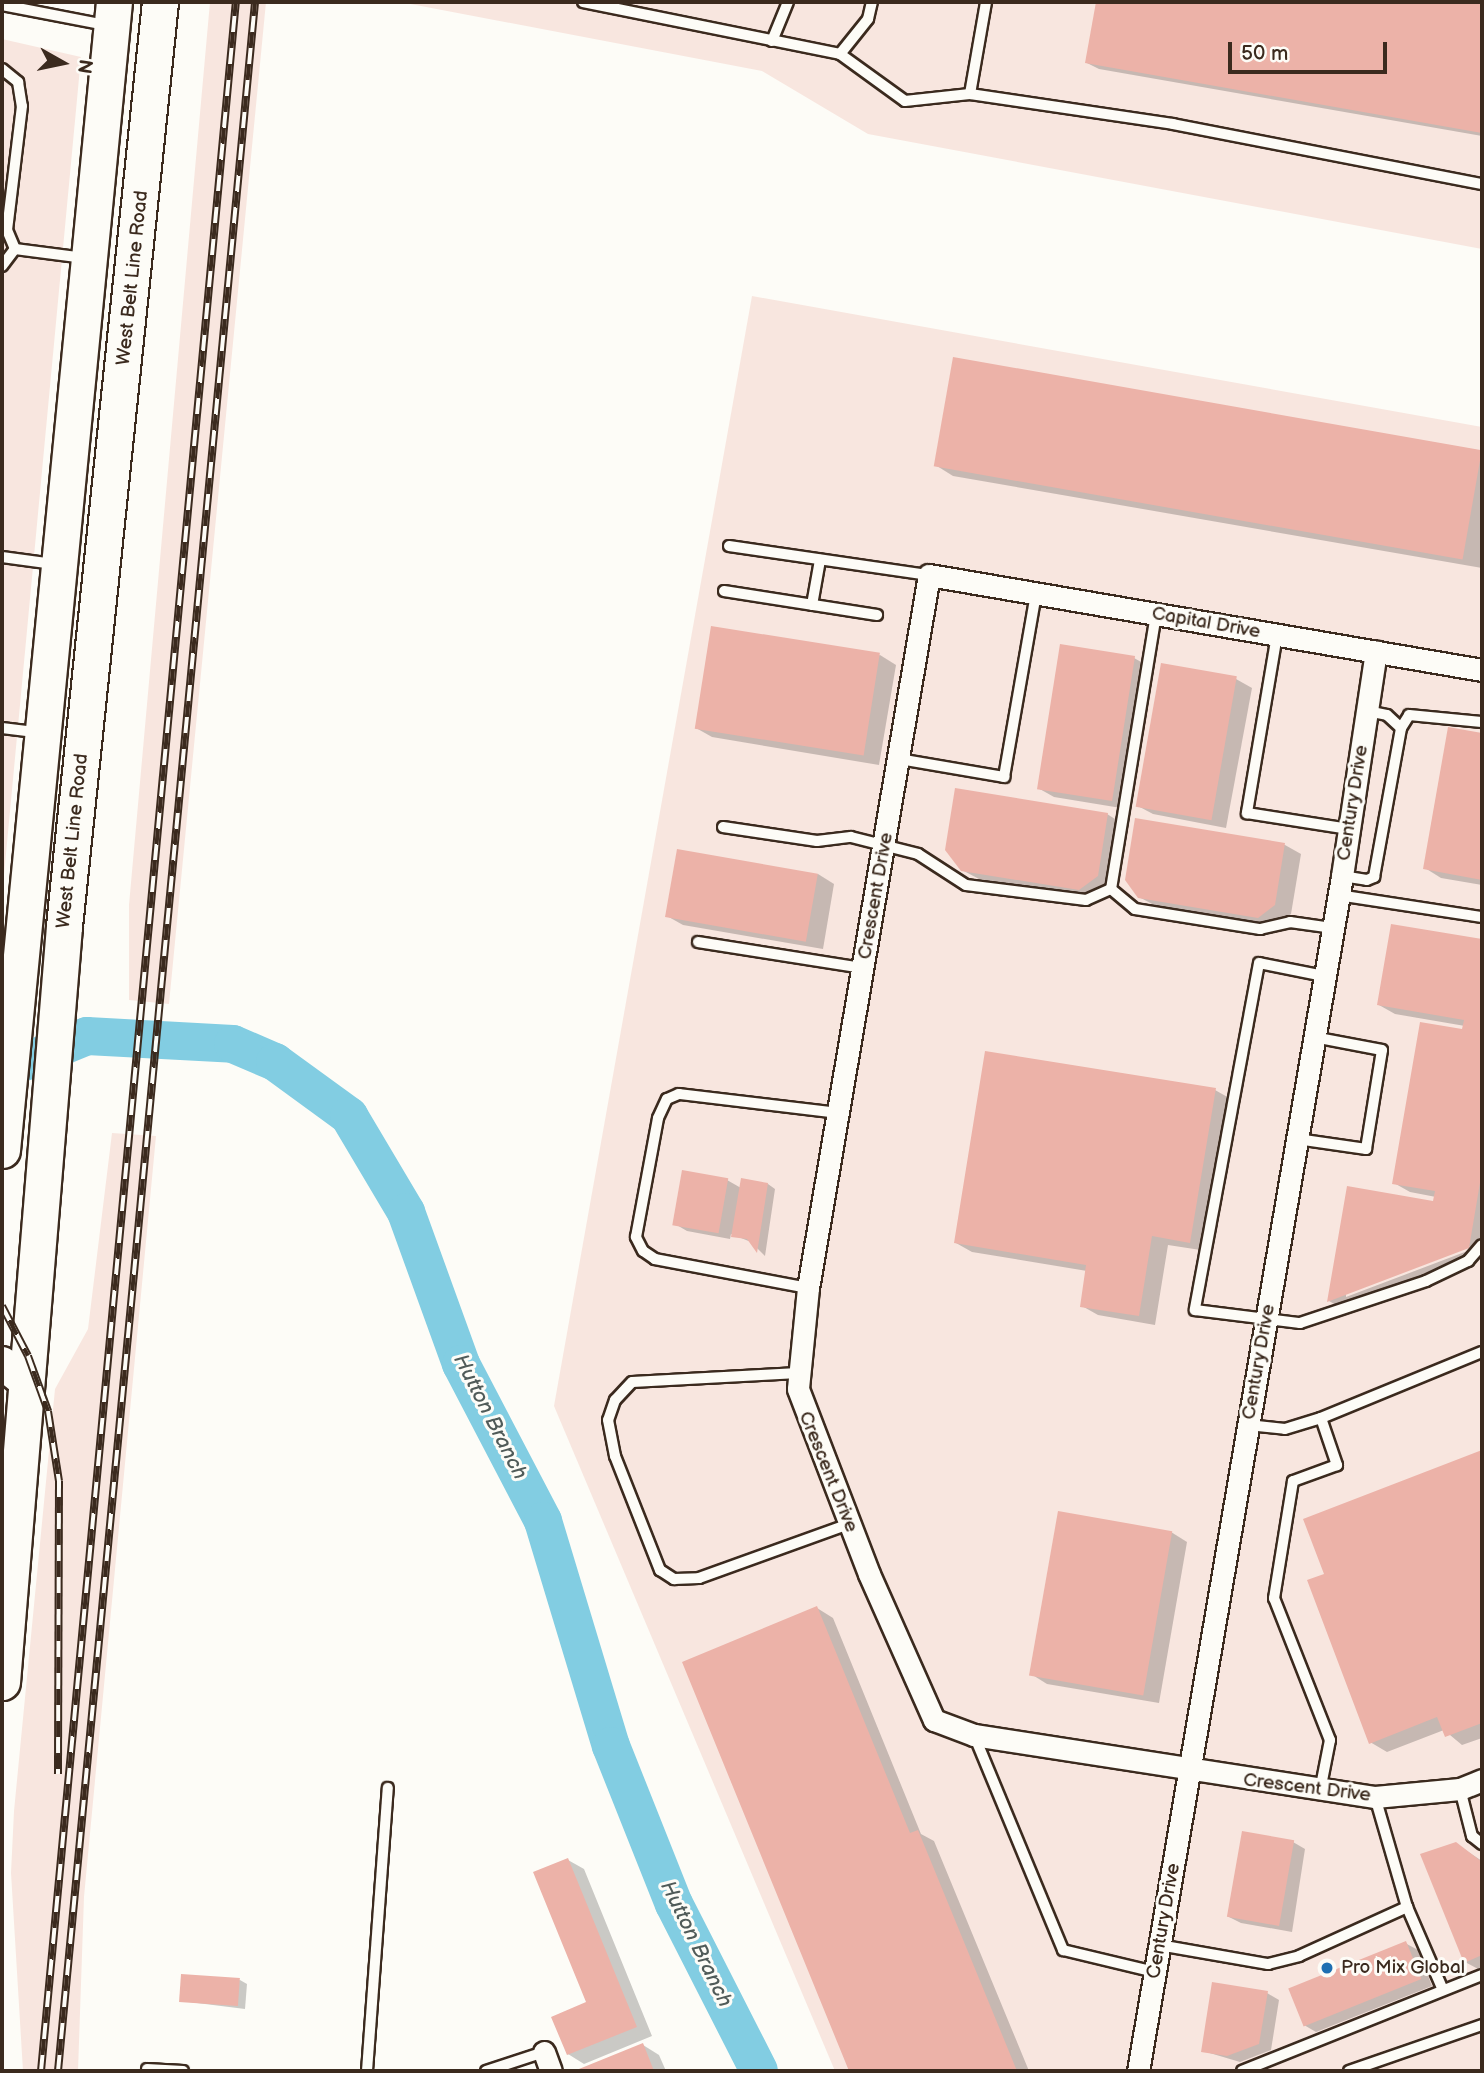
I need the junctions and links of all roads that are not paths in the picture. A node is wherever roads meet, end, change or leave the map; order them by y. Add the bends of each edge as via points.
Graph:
1 (583, 2) edge
2 (788, 2) edge
3 (872, 2) edge
4 (986, 2) edge
5 (2, 5) edge
6 (113, 14) edge
7 (159, 16) edge
8 (772, 41) junction
9 (840, 54) junction
10 (2, 69) edge
11 (970, 94) junction
12 (1482, 184) edge
13 (15, 249) junction
14 (90, 259) junction
15 (2, 266) edge
16 (729, 546) dead end
17 (2, 556) edge
18 (820, 559) junction
19 (60, 565) junction
20 (104, 571) junction
21 (929, 575) junction
22 (724, 591) dead end
23 (1036, 593) junction
24 (812, 605) junction
25 (1156, 614) junction
26 (877, 615) dead end
27 (1277, 635) junction
28 (1376, 652) junction
29 (1482, 670) edge
30 (1367, 711) junction
31 (1482, 722) edge
32 (2, 728) edge
33 (1401, 728) junction
34 (43, 732) junction
35 (899, 759) junction
36 (723, 827) dead end
37 (1349, 829) junction
38 (885, 846) junction
39 (1340, 885) junction
40 (1111, 889) junction
41 (1482, 917) edge
42 (1332, 928) junction
43 (698, 942) dead end
44 (863, 968) junction
45 (1324, 976) junction
46 (1314, 1037) junction
47 (838, 1113) junction
48 (1297, 1139) junction
49 (2, 1150) edge
50 (1482, 1245) edge
51 (808, 1288) junction
52 (1265, 1320) junction
53 (1482, 1352) edge
54 (798, 1373) junction
55 (10, 1378) edge
56 (1321, 1418) junction
57 (1248, 1425) junction
58 (849, 1524) junction
59 (2, 1682) edge
60 (974, 1735) junction
61 (1189, 1772) junction
62 (1482, 1780) edge
63 (388, 1788) dead end
64 (1460, 1789) junction
65 (1320, 1791) junction
66 (1375, 1797) junction
67 (1482, 1844) edge
68 (1407, 1907) junction
69 (1160, 1945) junction
70 (1155, 1972) junction
71 (1482, 1975) edge
72 (1443, 1990) junction
73 (1482, 2025) edge
74 (547, 2062) edge
75 (147, 2068) dead end
76 (183, 2071) edge
77 (367, 2071) edge
78 (486, 2071) edge
79 (1138, 2071) edge
80 (1242, 2071) edge
81 (1349, 2071) edge

1 - 8 lane
2 - 8 lane
3 - 9 lane via 868,19
4 - 11 lane
5 - 6 lane
6 - 7 main road
6 - 14 main road, West Belt Line Road
7 - 20 main road, West Belt Line Road
8 - 9 lane
9 - 11 lane via 905,101
10 - 13 lane via 18,82 22,106 7,230
11 - 12 lane via 1173,124
13 - 14 lane
13 - 15 lane
14 - 19 main road, West Belt Line Road
16 - 18 lane
17 - 19 lane
18 - 21 lane
18 - 24 lane
19 - 20 main road
19 - 34 main road, West Belt Line Road
20 - 55 main road, West Belt Line Road via 40,1176
21 - 23 street, Capital Drive
21 - 35 street, Crescent Drive
22 - 24 lane
23 - 25 street, Capital Drive
23 - 35 lane via 1004,777
24 - 26 lane
25 - 27 street, Capital Drive
25 - 40 lane
27 - 28 street, Capital Drive
27 - 37 lane via 1247,813
28 - 29 street, Capital Drive
28 - 30 street, Century Drive
30 - 33 lane via 1387,715
30 - 37 street, Century Drive
31 - 33 lane via 1409,715
32 - 34 lane
33 - 39 lane via 1374,877
34 - 49 main road, West Belt Line Road
35 - 38 street, Crescent Drive
36 - 38 lane via 817,841 851,837
37 - 39 street, Century Drive
38 - 40 lane via 918,854 966,885 1086,900
38 - 44 street, Crescent Drive
39 - 41 lane
39 - 42 street, Century Drive
40 - 42 lane via 1135,909 1260,929 1290,922
42 - 45 street, Century Drive
43 - 44 lane
44 - 47 street, Crescent Drive
45 - 46 street, Century Drive
45 - 52 lane via 1259,963 1195,1310
46 - 48 street, Century Drive
46 - 48 lane via 1382,1050 1366,1149
47 - 51 street, Crescent Drive
47 - 51 lane via 678,1094 667,1099 657,1118 635,1237 642,1251 654,1259
48 - 52 street, Century Drive
50 - 52 lane via 1468,1261 1426,1281 1300,1323
51 - 54 street, Crescent Drive
52 - 57 street, Century Drive
53 - 56 lane
54 - 58 street, Crescent Drive via 802,1409
54 - 58 lane via 632,1382 615,1400 608,1420 615,1456 660,1570 674,1580 699,1578
55 - 59 main road, West Belt Line Road
56 - 57 lane via 1285,1429
56 - 65 lane via 1337,1465 1293,1481 1274,1598 1330,1740
57 - 61 street, Century Drive
58 - 60 street, Crescent Drive via 934,1720
60 - 61 street, Crescent Drive
60 - 70 lane via 1063,1950
61 - 65 street, Crescent Drive
61 - 69 street, Century Drive
62 - 64 street, Crescent Drive
63 - 77 lane
64 - 66 street, Crescent Drive
64 - 67 lane via 1472,1836
65 - 66 street, Crescent Drive
66 - 68 lane
68 - 69 lane via 1299,1956 1268,1964
68 - 72 lane
69 - 70 street, Century Drive
70 - 79 street, Century Drive
71 - 72 lane
72 - 80 lane
73 - 81 lane
74 - 78 lane
75 - 76 lane

